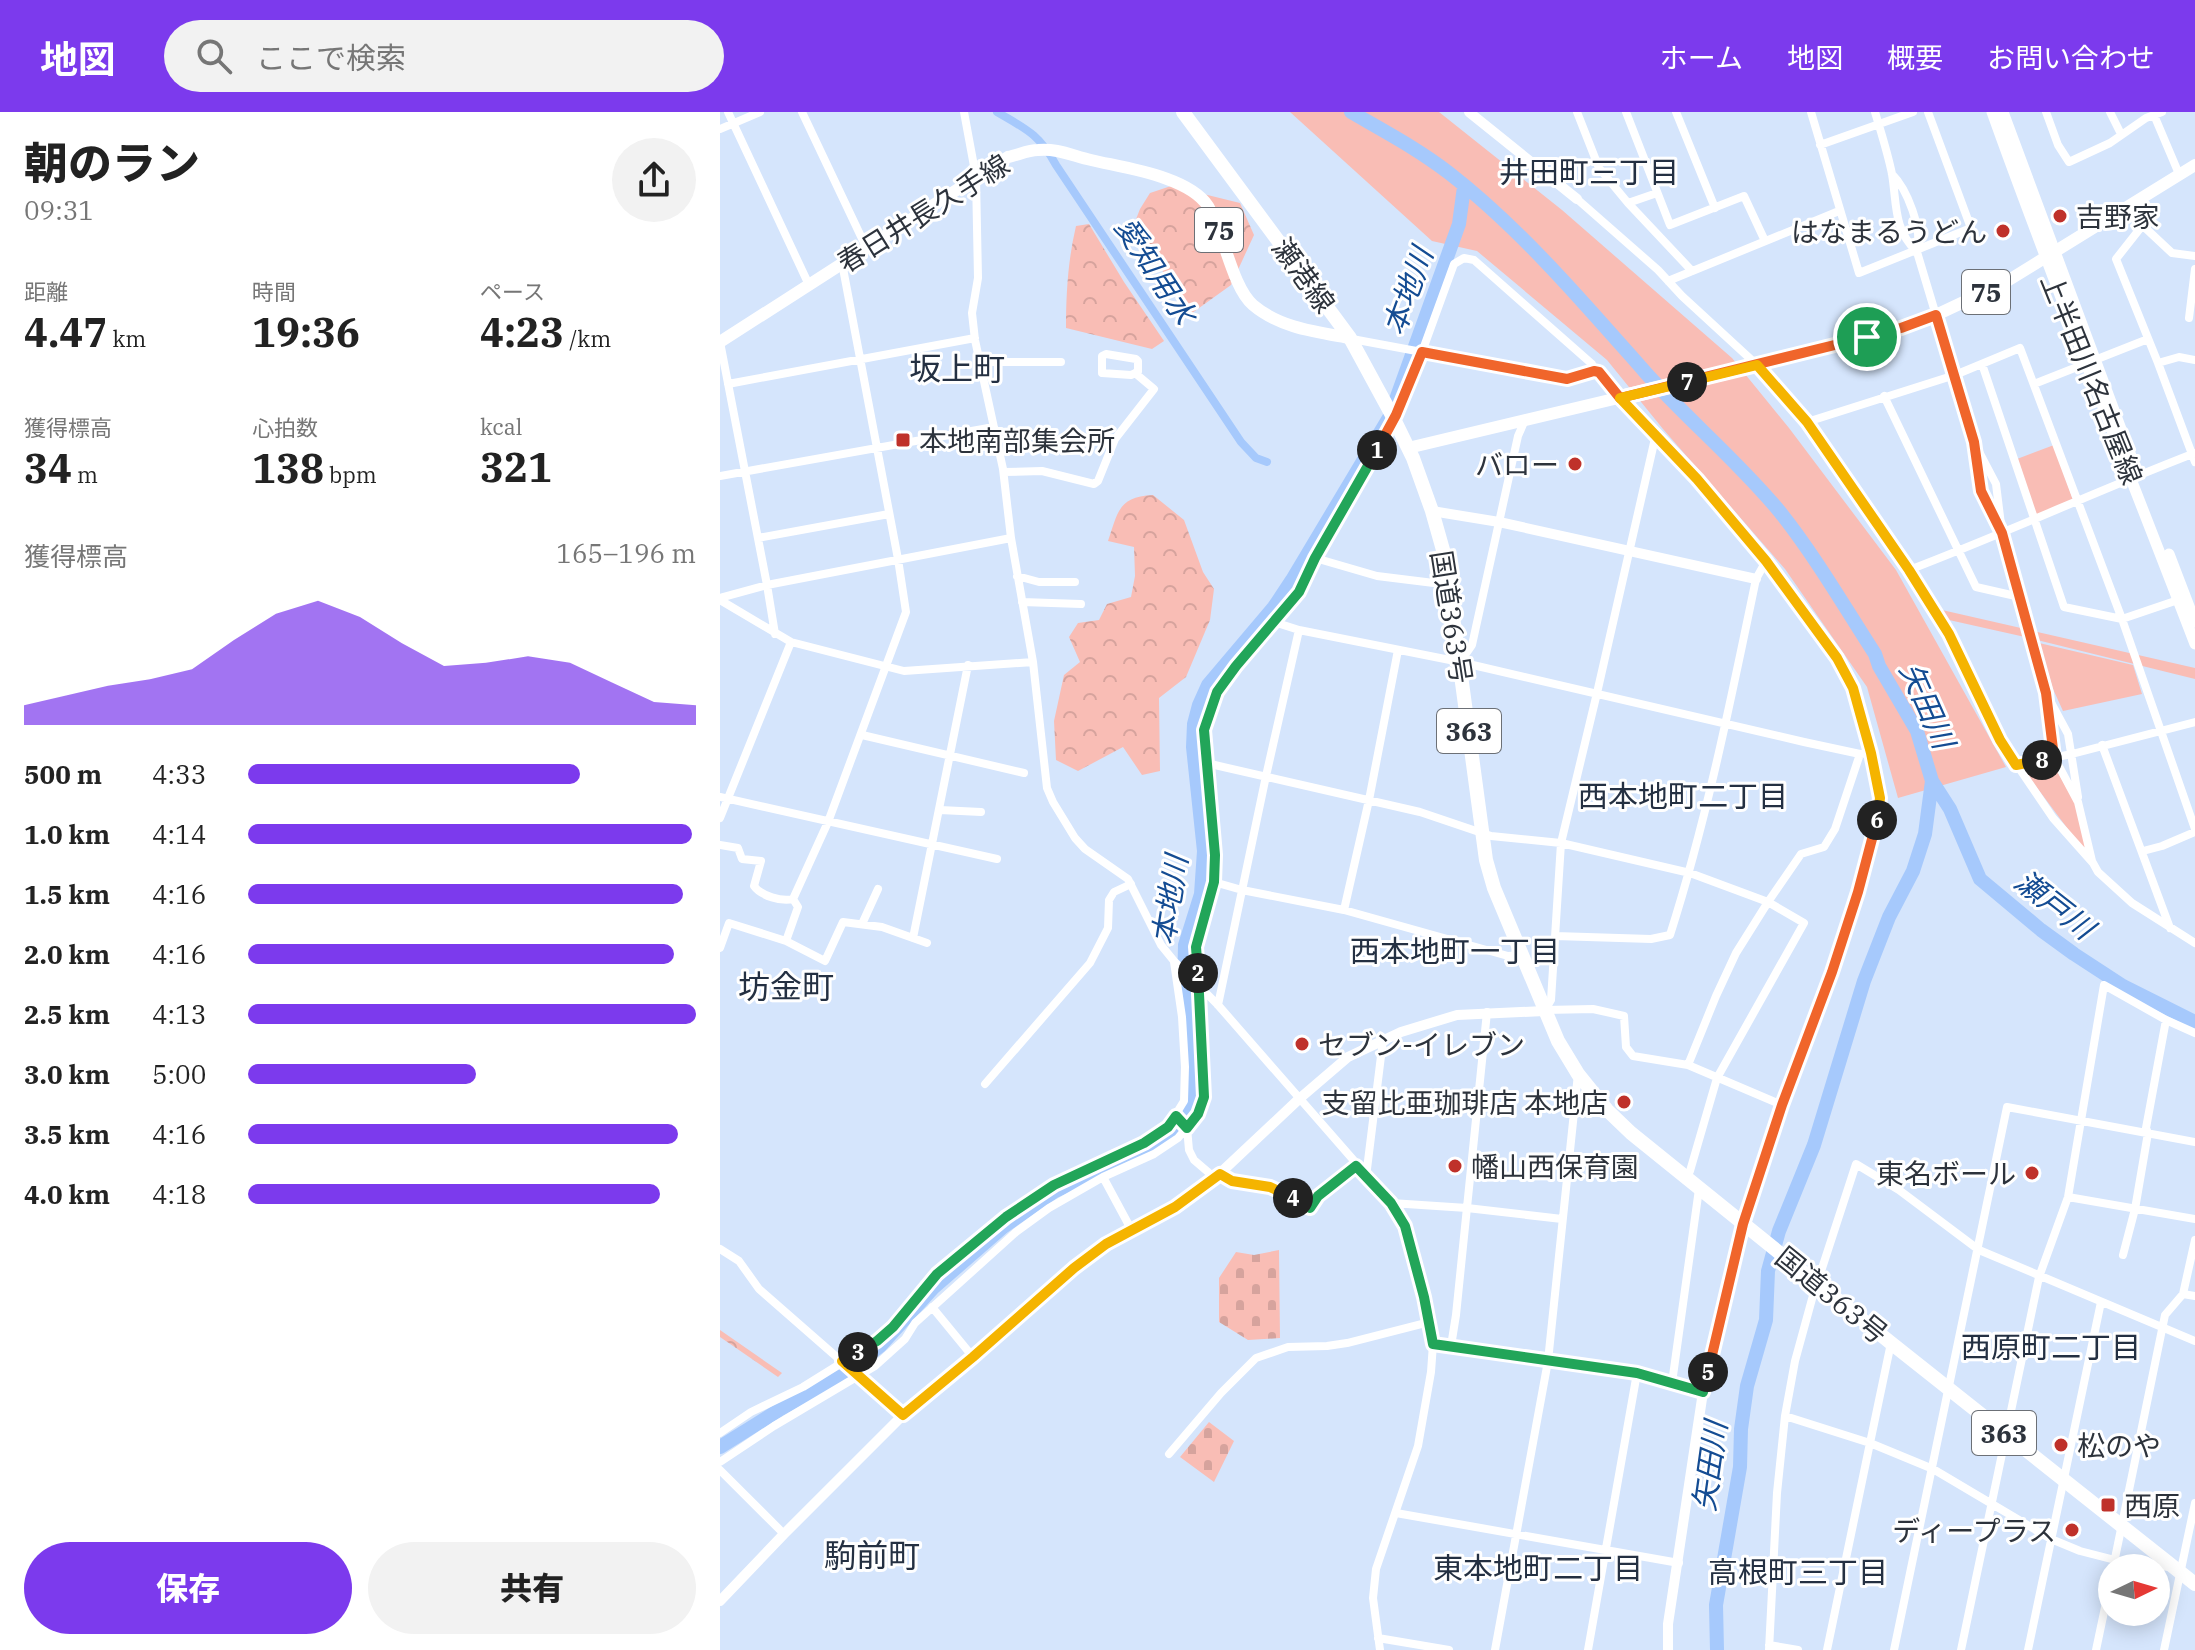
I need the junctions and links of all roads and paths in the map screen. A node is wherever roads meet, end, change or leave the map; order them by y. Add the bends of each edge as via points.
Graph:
1 (728, 112) edge
2 (760, 112) edge
3 (802, 112) edge
4 (964, 112) edge
5 (1183, 112) edge
6 (1469, 112) edge
7 (1577, 112) edge
8 (1626, 112) edge
9 (1676, 112) edge
10 (1811, 112) edge
11 (1875, 112) edge
12 (1913, 112) edge
13 (1928, 112) edge
14 (1992, 112) edge
15 (2003, 112) edge
16 (2046, 112) edge
17 (2110, 112) edge
18 (2158, 114) edge
19 (733, 123) junction
20 (1878, 123) junction
21 (720, 129) edge
22 (2121, 134) junction
23 (1820, 145) junction
24 (2195, 165) edge
25 (1892, 174) junction
26 (2179, 174) junction
27 (976, 177) junction
28 (1657, 193) junction
29 (1577, 199) joint
30 (1628, 203) junction
31 (1715, 208) junction
32 (2124, 208) junction
33 (1839, 211) junction
34 (2142, 226) junction
35 (1765, 241) junction
36 (866, 247) junction
37 (1917, 252) junction
38 (2049, 254) junction
39 (2195, 256) edge
40 (842, 263) junction
41 (2195, 269) edge
42 (1692, 271) junction
43 (1668, 281) junction
44 (809, 285) junction
45 (1936, 315) junction
46 (2189, 318) dead end
47 (975, 338) junction
48 (1350, 338) junction
49 (2148, 339) junction
50 (720, 342) edge
51 (1422, 352) junction
52 (860, 359) junction
53 (2195, 360) edge
54 (2090, 361) junction
55 (980, 362) junction
56 (1061, 362) dead end
57 (2158, 363) junction
58 (1982, 364) junction
59 (1755, 366) junction
60 (1594, 371) junction
61 (1135, 373) junction
62 (1955, 375) junction
63 (728, 384) junction
64 (2034, 384) junction
65 (1884, 396) junction
66 (1623, 397) junction
67 (1391, 413) junction
68 (1525, 420) junction
69 (1807, 422) junction
70 (994, 427) junction
71 (1656, 434) junction
72 (1974, 442) junction
73 (876, 448) junction
74 (1408, 448) junction
75 (2194, 456) edge
76 (744, 472) junction
77 (1004, 472) junction
78 (720, 476) edge
79 (2135, 476) junction
80 (2077, 502) junction
81 (1432, 511) junction
82 (889, 514) junction
83 (2033, 519) junction
84 (1499, 522) junction
85 (2002, 533) junction
86 (758, 538) junction
87 (1011, 538) junction
88 (1629, 551) junction
89 (1958, 551) junction
90 (1315, 558) junction
91 (898, 559) junction
92 (1766, 561) junction
93 (1909, 570) junction
94 (1017, 576) junction
95 (1756, 579) junction
96 (1075, 582) dead end
97 (767, 585) junction
98 (1450, 585) junction
99 (2020, 597) junction
100 (720, 599) edge
101 (2178, 600) junction
102 (1022, 602) junction
103 (1081, 604) dead end
104 (2122, 619) junction
105 (1274, 622) junction
106 (2195, 622) edge
107 (1299, 630) junction
108 (775, 634) junction
109 (791, 642) junction
110 (2195, 644) edge
111 (1398, 650) junction
112 (1033, 662) junction
113 (1460, 662) junction
114 (968, 665) junction
115 (886, 668) junction
116 (1597, 693) junction
117 (2046, 693) junction
118 (2195, 722) edge
119 (1725, 724) junction
120 (2160, 731) junction
121 (862, 735) junction
122 (2102, 745) junction
123 (1871, 753) junction
124 (1860, 754) junction
125 (2072, 754) junction
126 (951, 757) junction
127 (2054, 757) junction
128 (1206, 763) junction
129 (2016, 765) junction
130 (1024, 773) dead end
131 (1266, 776) junction
132 (724, 798) edge
133 (1369, 800) junction
134 (2078, 802) junction
135 (940, 810) junction
136 (981, 812) dead end
137 (720, 818) edge
138 (828, 822) junction
139 (2195, 830) edge
140 (1483, 834) junction
141 (1561, 843) junction
142 (720, 845) edge
143 (933, 846) junction
144 (2143, 851) junction
145 (997, 859) dead end
146 (2093, 863) junction
147 (1690, 873) junction
148 (1214, 882) junction
149 (1131, 884) junction
150 (878, 889) dead end
151 (1242, 890) junction
152 (793, 899) junction
153 (1768, 902) junction
154 (1344, 910) junction
155 (862, 924) junction
156 (2170, 929) junction
157 (1555, 936) junction
158 (913, 938) junction
159 (786, 941) junction
160 (927, 943) dead end
161 (2195, 943) edge
162 (720, 948) edge
163 (1522, 955) junction
164 (1174, 961) junction
165 (1199, 987) junction
166 (1218, 1005) junction
167 (1544, 1011) junction
168 (1487, 1012) junction
169 (2166, 1020) junction
170 (2195, 1033) edge
171 (1383, 1040) junction
172 (1688, 1065) junction
173 (1578, 1074) junction
174 (1717, 1078) junction
175 (985, 1084) dead end
176 (1299, 1099) junction
177 (1782, 1105) junction
178 (1176, 1116) junction
179 (2082, 1122) junction
180 (1187, 1128) junction
181 (2148, 1133) junction
182 (2195, 1142) edge
183 (1356, 1166) junction
184 (1217, 1176) junction
185 (1103, 1177) junction
186 (1366, 1177) junction
187 (1686, 1178) junction
188 (1699, 1189) junction
189 (2068, 1197) junction
190 (1391, 1203) junction
191 (1467, 1208) junction
192 (2135, 1209) junction
193 (1562, 1219) junction
194 (2195, 1219) edge
195 (1745, 1226) junction
196 (1131, 1229) junction
197 (2195, 1240) edge
198 (720, 1249) edge
199 (1979, 1250) junction
200 (2123, 1255) dead end
201 (2039, 1277) junction
202 (1816, 1282) junction
203 (2183, 1294) junction
204 (2195, 1296) edge
205 (2101, 1302) junction
206 (932, 1307) junction
207 (1429, 1322) junction
208 (2163, 1328) junction
209 (2195, 1341) edge
210 (1891, 1343) junction
211 (1433, 1344) junction
212 (1451, 1346) junction
213 (973, 1357) junction
214 (842, 1361) junction
215 (1548, 1361) junction
216 (1637, 1373) junction
217 (860, 1376) junction
218 (1672, 1383) junction
219 (1948, 1388) junction
220 (1703, 1392) junction
221 (903, 1415) junction
222 (1785, 1416) junction
223 (720, 1433) edge
224 (2006, 1435) junction
225 (1870, 1443) junction
226 (1169, 1454) dead end
227 (720, 1462) edge
228 (1933, 1469) junction
229 (720, 1470) edge
230 (2064, 1481) junction
231 (2195, 1503) edge
232 (1992, 1504) junction
233 (1396, 1513) junction
234 (2122, 1526) junction
235 (784, 1534) junction
236 (1515, 1534) junction
237 (2051, 1539) junction
238 (1605, 1550) junction
239 (2116, 1554) edge
240 (2098, 1560) edge
241 (1679, 1563) junction
242 (2186, 1574) edge
243 (720, 1600) edge
244 (2101, 1626) edge
245 (1378, 1638) junction
246 (1769, 1648) edge
247 (1380, 1650) edge
248 (1449, 1650) edge
249 (1495, 1650) edge
250 (1588, 1650) edge
251 (1668, 1650) edge
252 (1798, 1650) edge
253 (1827, 1650) edge
254 (1894, 1650) edge
255 (1961, 1650) edge
256 (2028, 1650) edge
257 (2096, 1650) edge
258 (2164, 1650) edge

1 - 19 street
2 - 19 street
3 - 36 street
4 - 27 street
5 - 48 highway, 瀬港線 / 363
6 - 29 street
7 - 30 street via 1599,168
8 - 28 street
9 - 31 street
10 - 23 street
11 - 20 street
12 - 20 street
13 - 37 street via 1971,228
14 - 38 main road, 上半田川名古屋線
15 - 38 main road, 上半田川名古屋線
16 - 22 street via 2069,162
17 - 22 street
18 - 22 street
18 - 26 street
19 - 21 street
19 - 44 street
20 - 23 street
20 - 25 street
23 - 33 street
24 - 26 main road, 75
25 - 37 street via 1896,217
25 - 37 street via 1913,212
26 - 32 main road, 75
27 - 36 main road, 春日井長久手線 / 75
27 - 47 street
27 - 48 main road, 春日井長久手線 / 75 via 1008,157 1060,151 1189,189 1208,207 1244,295 1253,305 1282,322
28 - 30 street
28 - 31 street via 1670,225
29 - 43 street
30 - 42 street
31 - 35 street via 1744,196
32 - 34 street
32 - 38 main road, 75
33 - 35 street
33 - 37 street via 1859,273
34 - 39 street via 2172,253
34 - 49 street via 2116,259
35 - 42 street
36 - 40 main road, 春日井長久手線 / 75
37 - 45 street
38 - 45 main road, 75 via 2004,283
38 - 54 main road, 上半田川名古屋線
40 - 44 main road, 春日井長久手線 / 75
40 - 52 street
41 - 46 street
42 - 43 street
43 - 59 street
44 - 50 main road, 春日井長久手線 / 75
45 - 59 main road, 75
45 - 62 street
47 - 52 street
47 - 55 street
48 - 51 street
48 - 67 highway, 瀬港線 / 363
49 - 54 street
49 - 57 street
50 - 63 street
51 - 60 street via 1567,379
51 - 60 street via 1454,264 1464,258 1474,260
51 - 67 street
52 - 63 street
52 - 73 street
53 - 57 street via 2179,357
54 - 64 street
54 - 79 main road, 上半田川名古屋線
55 - 56 street
55 - 70 street
57 - 75 street
58 - 62 street
58 - 64 street via 2020,348
58 - 83 street
59 - 66 main road, 75
59 - 69 street
60 - 66 street
61 - 61 street via 1136,359 1102,356 1102,373
61 - 77 street via 1154,389 1115,439 1098,481 1042,471
62 - 65 street
62 - 72 street
63 - 76 street
64 - 80 street
65 - 69 street
65 - 89 street
66 - 68 main road, 75
66 - 71 street
67 - 74 highway, 瀬港線 / 363
67 - 90 street
68 - 74 main road, 75
68 - 84 street
69 - 93 street
70 - 73 street
70 - 77 street
71 - 88 street
71 - 92 street
72 - 85 street via 1981,491
72 - 85 street via 1996,484
73 - 76 street
73 - 82 street
74 - 81 highway, 国道363号 / 363
75 - 79 street
76 - 78 street
76 - 86 street
77 - 87 street
79 - 80 street
79 - 101 main road, 上半田川名古屋線
79 - 106 main road, 上半田川名古屋線
80 - 83 street
80 - 104 street
81 - 84 street
81 - 98 highway, 国道363号 / 363
82 - 86 street
82 - 91 street
83 - 85 street
83 - 104 street via 2064,607
84 - 88 street
84 - 113 street via 1472,645
85 - 89 street
85 - 99 street
86 - 97 street
87 - 91 street
87 - 94 street
88 - 95 street
88 - 116 street
89 - 93 street
89 - 99 street via 1976,587
90 - 98 street via 1377,576
90 - 105 street via 1299,592
91 - 97 street
91 - 115 street via 906,612
92 - 95 street
92 - 123 street via 1853,688
93 - 129 street via 1949,634
94 - 96 street
94 - 102 street
95 - 119 street
97 - 100 street
97 - 108 street
98 - 113 highway, 国道363号 / 363
99 - 117 street
100 - 108 street
101 - 104 street
101 - 110 main road, 上半田川名古屋線
102 - 103 street
102 - 112 street
104 - 120 street
105 - 107 street
105 - 128 street via 1217,692 1204,730
107 - 111 street
107 - 131 street
108 - 109 street
109 - 115 street
109 - 132 street
111 - 113 street
111 - 133 street
112 - 114 street
112 - 149 street via 1053,802 1085,849
113 - 116 street
113 - 140 highway, 国道363号 / 363
114 - 115 street
114 - 126 street
115 - 121 street
116 - 119 street
116 - 141 street
117 - 125 street via 2068,734
117 - 127 street
118 - 120 street
119 - 124 street
119 - 147 street
120 - 122 street
120 - 139 street
121 - 126 street
121 - 138 street
122 - 125 street
122 - 144 street
123 - 124 street
123 - 177 street via 1880,798 1873,836 1832,972
124 - 153 street via 1824,847 1801,854
125 - 127 street
125 - 134 street
126 - 130 street
126 - 135 street
127 - 129 street
127 - 134 street
128 - 131 street
128 - 148 street
129 - 146 street
131 - 133 street
131 - 151 street
132 - 137 street
132 - 138 street
133 - 140 street
133 - 154 street
134 - 146 street
135 - 136 street
135 - 143 street
138 - 143 street
138 - 152 street
139 - 144 street
140 - 141 street
140 - 163 highway, 国道363号 / 363 via 1494,888
141 - 147 street
141 - 157 street
142 - 152 street via 738,848 742,859 761,861 754,886 759,892
143 - 145 street
143 - 158 street
144 - 156 street
146 - 156 street via 2132,903
147 - 153 street
147 - 157 street via 1670,935
148 - 151 street
148 - 165 street via 1196,947
149 - 164 street
149 - 175 street via 1109,900 1108,928 1090,963
150 - 155 street
151 - 154 street
151 - 166 street
152 - 159 street via 798,907
153 - 172 street via 1736,953
153 - 174 street via 1804,923
154 - 163 street via 1508,956
155 - 158 street
155 - 159 street via 843,922 825,961
156 - 161 street
157 - 167 street via 1551,1000
158 - 160 street
159 - 162 street via 729,923
163 - 167 highway, 国道363号 / 363
164 - 165 street
164 - 178 street via 1185,1067 1184,1101
165 - 166 street
165 - 180 street via 1204,1097
166 - 176 street
167 - 168 street
167 - 172 street via 1593,1009 1624,1016 1626,1047 1633,1056
167 - 173 highway, 国道363号 / 363
168 - 171 street via 1430,1022
168 - 191 street
169 - 170 street
169 - 179 street via 2104,985
169 - 181 street
171 - 176 street via 1348,1057
171 - 186 street
172 - 174 street
173 - 187 highway, 国道363号 / 363 via 1607,1110
173 - 193 street
174 - 177 street
174 - 187 street
176 - 183 street
176 - 184 street
177 - 195 street
178 - 180 street
178 - 214 street via 1144,1143 1054,1185 1006,1217 937,1274 893,1327
179 - 181 street
179 - 189 street
179 - 199 street via 2007,1107
180 - 184 street via 1194,1160
180 - 185 street via 1154,1154
181 - 182 street
181 - 192 street
183 - 184 street via 1310,1208 1270,1187
183 - 186 street
184 - 196 street via 1175,1207
185 - 196 street
185 - 206 street via 1016,1232
186 - 190 street
187 - 188 highway, 国道363号 / 363
188 - 195 highway, 国道363号 / 363
188 - 218 street
189 - 192 street
189 - 201 street
190 - 191 street
190 - 207 street via 1409,1237
191 - 193 street
191 - 212 street
192 - 194 street
192 - 200 street
193 - 215 street
195 - 202 highway, 国道363号 / 363
195 - 220 street
196 - 213 street via 1074,1268
197 - 203 street
198 - 214 street via 739,1261 759,1289
199 - 201 street
199 - 202 street via 1856,1164
199 - 219 street
201 - 205 street
201 - 224 street
202 - 210 highway, 国道363号 / 363
202 - 222 street
203 - 204 street
203 - 208 street via 2165,1315
205 - 208 street
205 - 230 street
206 - 213 street
206 - 217 street via 905,1339
207 - 211 street
207 - 226 street via 1347,1343 1288,1347 1256,1358
208 - 209 street
208 - 234 street
210 - 219 highway, 国道363号 / 363
210 - 225 street
211 - 212 street
211 - 233 street via 1418,1446
212 - 215 street
213 - 221 street
214 - 217 street
214 - 223 street
215 - 216 street
215 - 236 street
216 - 218 street
216 - 238 street
217 - 221 street
217 - 227 street
218 - 220 street
219 - 224 highway, 国道363号 / 363
219 - 228 street
220 - 241 street
221 - 235 street
222 - 225 street
222 - 246 street
224 - 230 highway, 国道363号 / 363
224 - 232 street
225 - 228 street
225 - 253 street
228 - 232 street
228 - 254 street
229 - 235 street
230 - 234 highway, 国道363号 / 363
230 - 237 street
231 - 242 street
232 - 237 street
232 - 255 street
233 - 236 street
233 - 245 street via 1373,1583
234 - 239 street
234 - 242 highway, 国道363号 / 363
235 - 243 street
236 - 238 street
236 - 249 street
237 - 240 street
237 - 256 street
238 - 241 street
238 - 250 street
241 - 251 street
242 - 258 street
244 - 257 street
245 - 247 street
245 - 248 street
246 - 252 street

